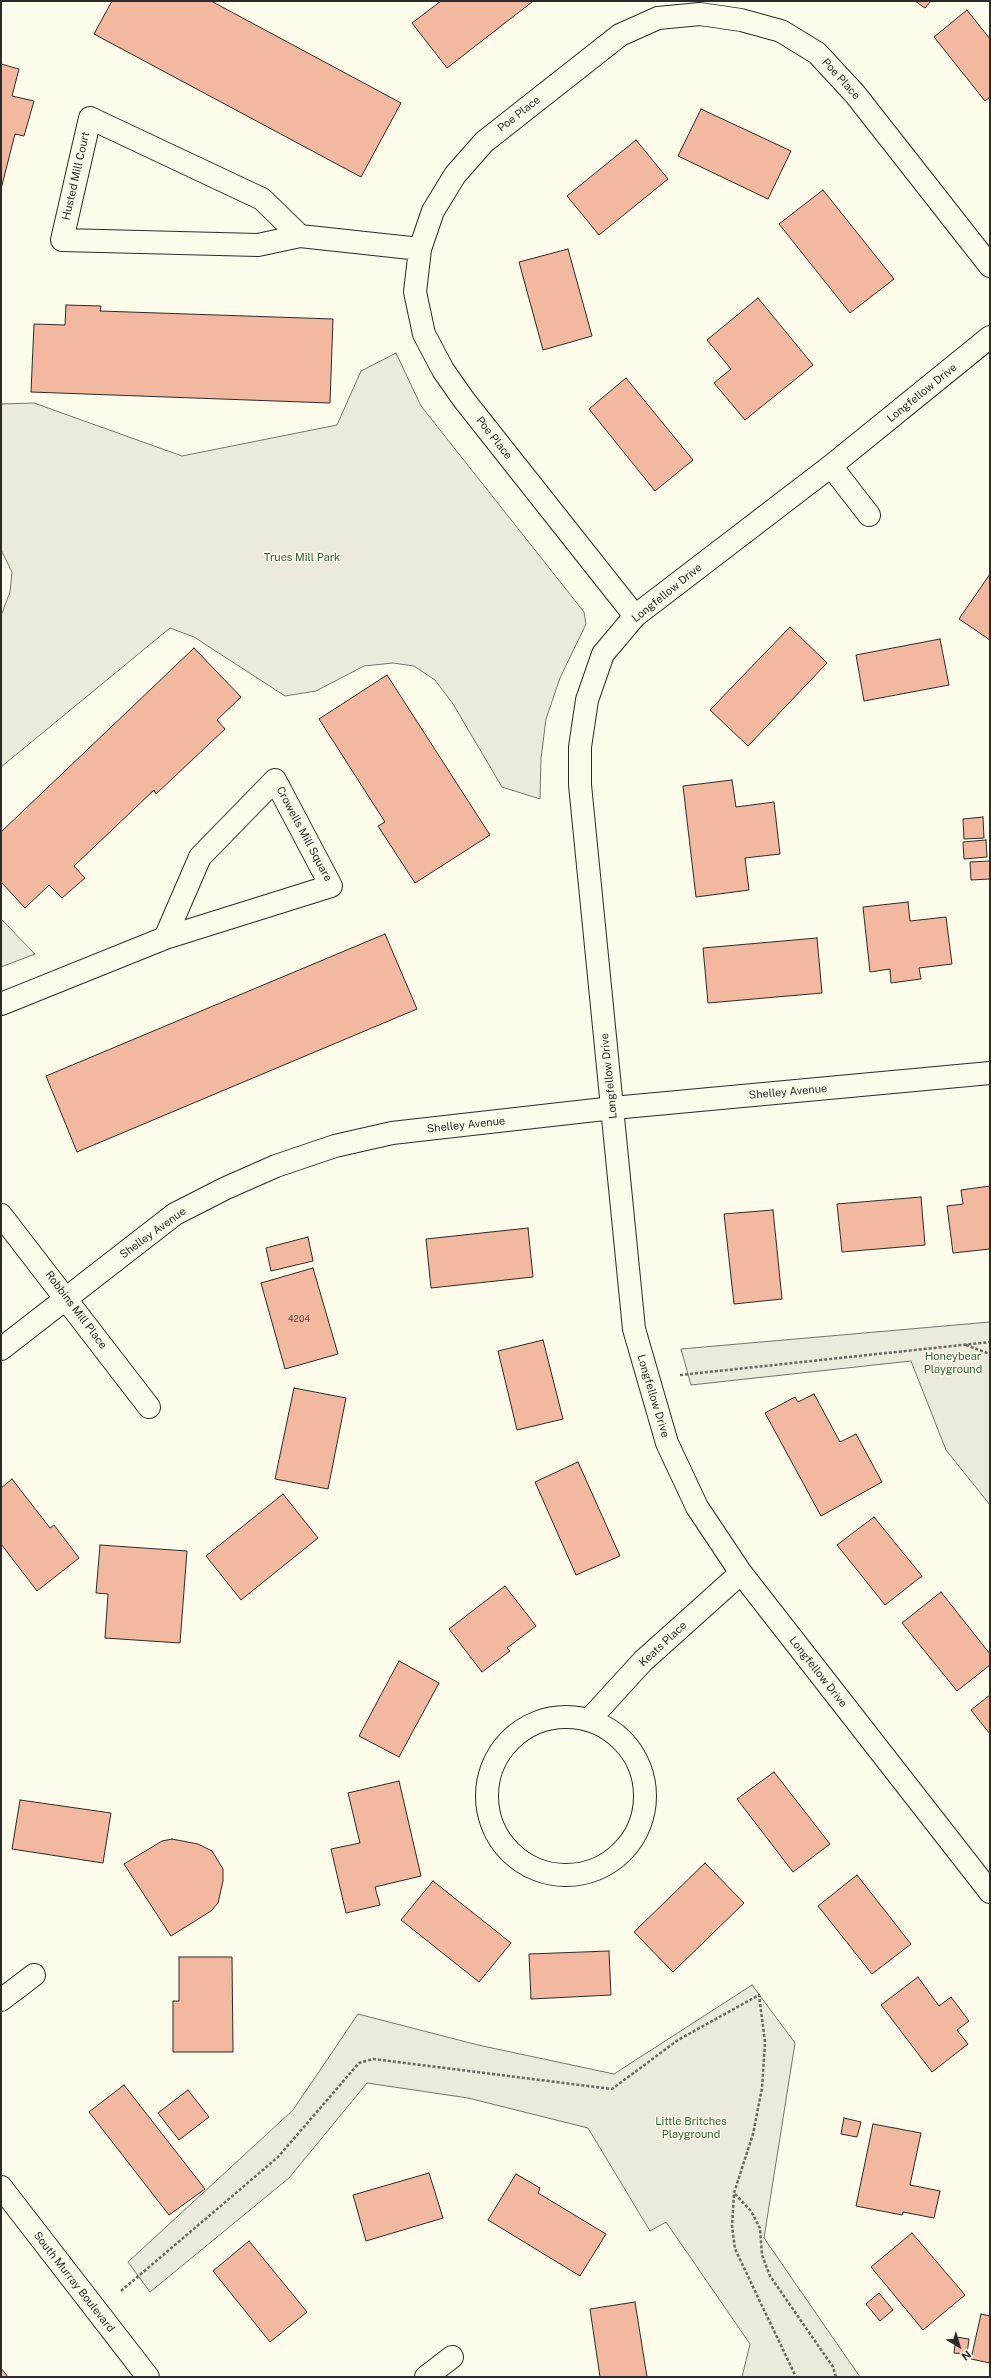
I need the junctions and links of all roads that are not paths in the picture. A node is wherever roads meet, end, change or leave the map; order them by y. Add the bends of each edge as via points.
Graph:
1 (300, 236) junction
2 (420, 249) junction
3 (990, 266) edge
4 (990, 337) edge
5 (831, 466) junction
6 (869, 515) dead end
7 (636, 616) junction
8 (165, 938) junction
9 (1, 1004) edge
10 (990, 1073) edge
11 (613, 1108) junction
12 (1, 1215) edge
13 (67, 1298) junction
14 (1, 1349) edge
15 (149, 1407) dead end
16 (741, 1573) junction
17 (589, 1720) junction
18 (990, 1892) edge
19 (34, 1975) dead end
20 (1, 2000) edge
21 (1, 2187) edge
22 (452, 2357) dead end
23 (148, 2377) edge
24 (426, 2377) edge

1 - 1 street, Husted Mill Court via 262,199 90,118 62,240 258,245
1 - 2 street, Husted Mill Court
2 - 3 street, Poe Place via 433,211 455,176 484,142 620,35 658,18 700,14 741,20 781,31 817,53 855,94
2 - 7 street, Poe Place via 415,292 424,334 443,370
4 - 5 street, Longfellow Drive
5 - 6 street
5 - 7 street, Longfellow Drive
7 - 11 street, Longfellow Drive via 603,654 587,700 580,747 580,786
8 - 8 street, Crowells Mill Square via 200,857 275,780 331,886
8 - 9 street, Crowells Mill Square
10 - 11 street, Shelley Avenue
11 - 13 street, Shelley Avenue via 392,1133 336,1146 276,1166 176,1214
11 - 16 street, Longfellow Drive via 634,1329 648,1382 667,1443 697,1507
12 - 13 street, Robbins Mill Place
13 - 14 street, Shelley Avenue
13 - 15 street, Robbins Mill Place
16 - 17 street, Keats Place via 643,1661
16 - 18 street, Longfellow Drive
17 - 17 street via 612,1730 630,1748 642,1770 646,1797 641,1824 627,1848 605,1866 579,1875 551,1875 526,1865 505,1847 491,1825 486,1801 489,1776 499,1752 517,1734 545,1720 564,1716
19 - 20 street
21 - 23 street, South Murray Boulevard
22 - 24 street

